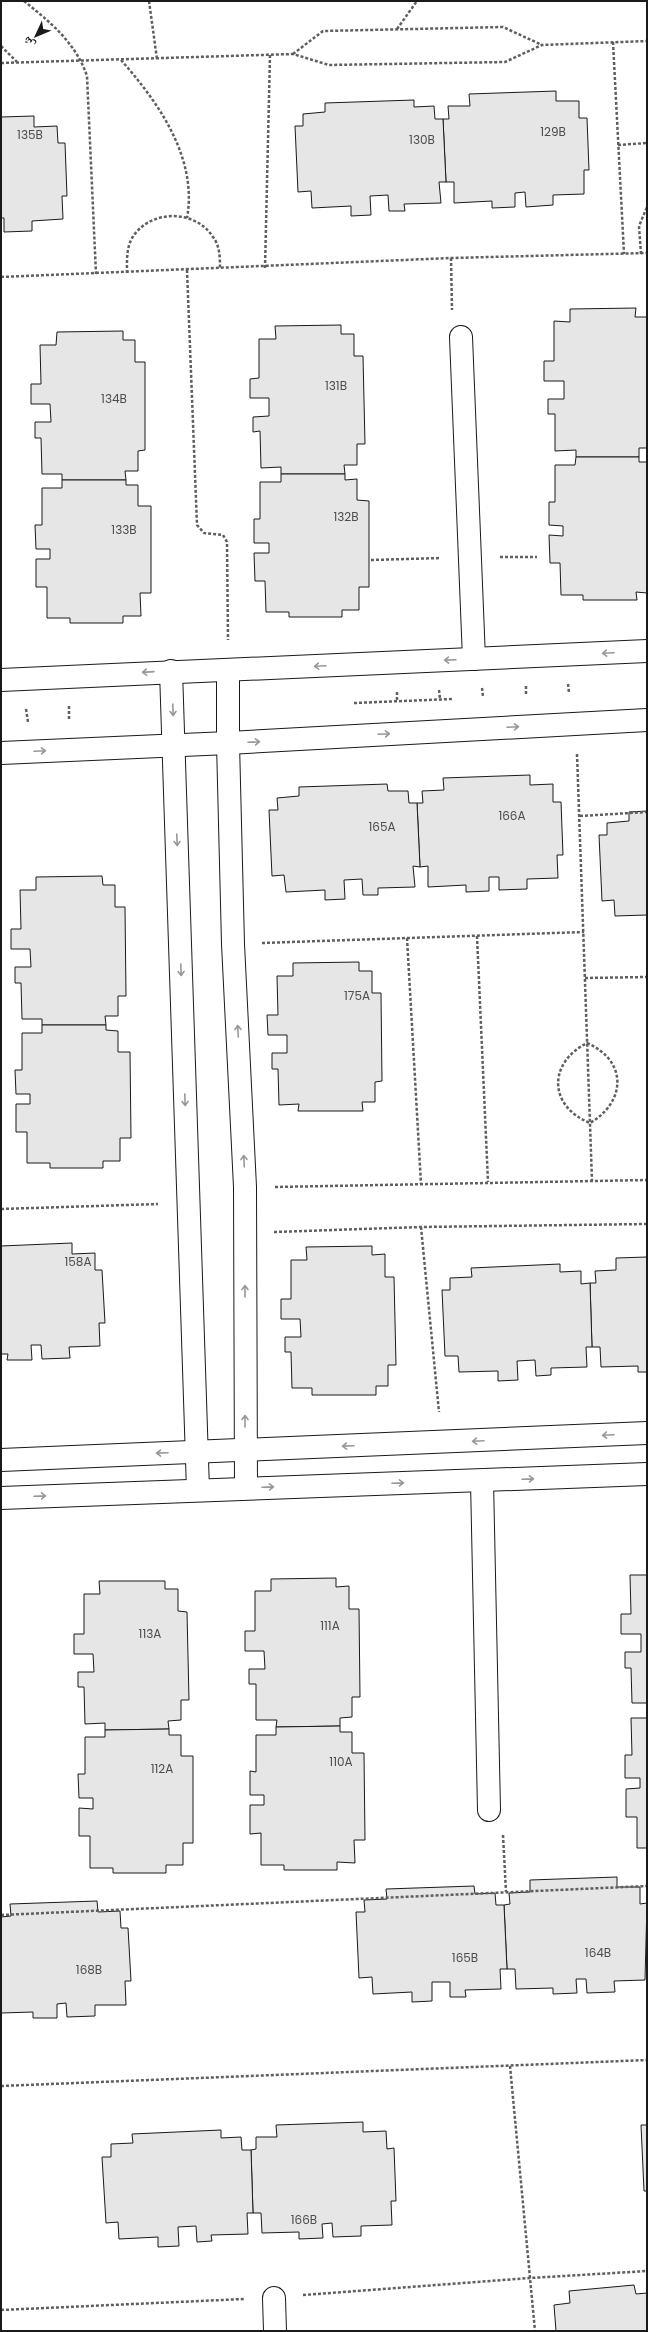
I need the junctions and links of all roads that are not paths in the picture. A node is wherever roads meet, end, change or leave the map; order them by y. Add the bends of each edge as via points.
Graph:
1 (461, 342) road end
2 (647, 651) edge
3 (474, 659) junction
4 (228, 670) junction
5 (172, 671) junction
6 (1, 680) edge
7 (647, 720) edge
8 (228, 743) junction
9 (174, 746) junction
10 (1, 753) edge
11 (647, 1433) edge
12 (245, 1450) junction
13 (197, 1452) junction
14 (1, 1460) edge
15 (647, 1474) edge
16 (482, 1481) junction
17 (246, 1488) junction
18 (198, 1490) junction
19 (1, 1498) edge
20 (489, 1805) road end
21 (274, 2298) road end
22 (275, 2331) edge

1 - 3 street
2 -> 3 street
3 -> 4 street
4 - 5 street
4 - 8 street
5 -> 6 street
5 -> 9 street
8 -> 7 street
8 - 9 street
12 -> 8 street via 245,1187
10 -> 9 street
9 -> 13 street
11 -> 12 street
12 - 13 street
12 - 17 street
13 -> 14 street
13 - 18 street
16 -> 15 street
17 -> 16 street
16 - 20 street
17 - 18 street
19 -> 18 street
21 - 22 street

